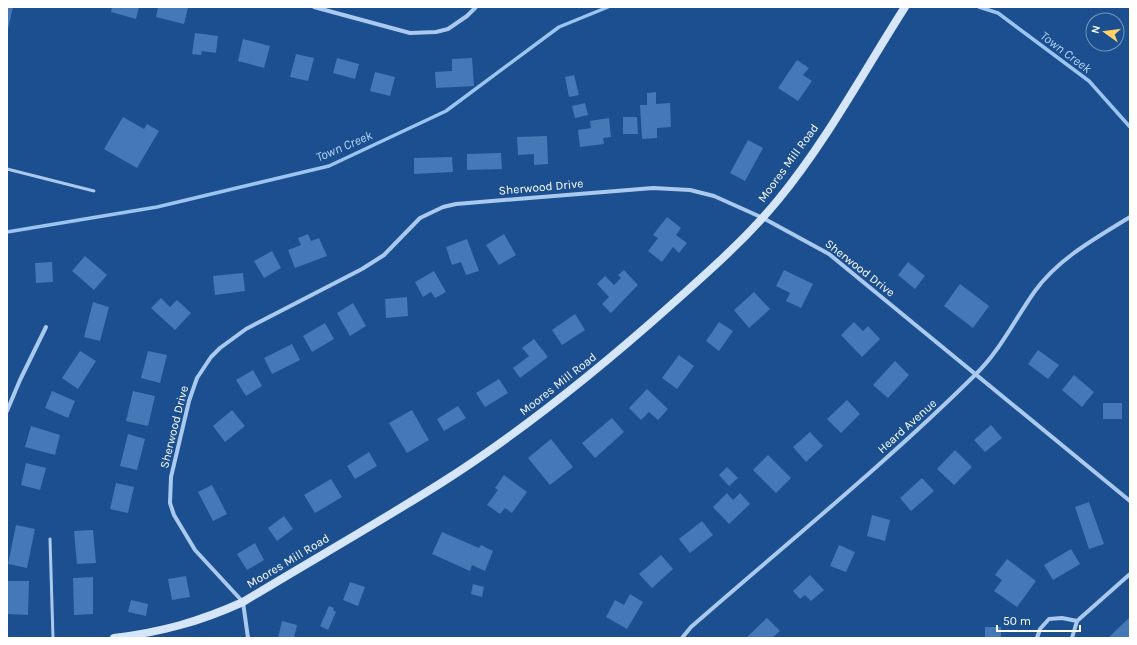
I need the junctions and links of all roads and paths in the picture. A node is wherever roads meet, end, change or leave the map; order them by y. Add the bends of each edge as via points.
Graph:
1 (314, 7) edge
2 (476, 7) edge
3 (905, 7) edge
4 (7, 170) edge
5 (94, 191) dead end
6 (1130, 217) edge
7 (763, 218) junction
8 (46, 327) dead end
9 (976, 374) junction
10 (7, 412) edge
11 (1130, 501) edge
12 (50, 539) dead end
13 (1130, 574) edge
14 (243, 602) junction
15 (1077, 620) junction
16 (53, 638) edge
17 (114, 638) edge
18 (248, 638) edge
19 (682, 638) edge
20 (1037, 638) edge
21 (1072, 638) edge

1 - 2 street via 410,33 436,32 458,23
3 - 7 street, Moores Mill Road via 818,145
4 - 5 lane
6 - 9 street, Heard Avenue via 1061,263 1043,281 990,360
7 - 9 street, Sherwood Drive via 828,254
7 - 14 street, Moores Mill Road via 628,343 568,393 442,482
7 - 14 street, Sherwood Drive via 690,190 652,188 443,207 420,218 384,255 362,269 246,329 216,353 197,378 171,477 170,503 174,515 195,550
8 - 10 street
9 - 11 street, Sherwood Drive
9 - 19 street, Heard Avenue via 928,421 691,627
12 - 16 lane
13 - 15 street
14 - 17 street, Moores Mill Road via 210,617 189,623 152,633
14 - 18 street
15 - 20 street via 1049,619 1040,629
15 - 21 street

